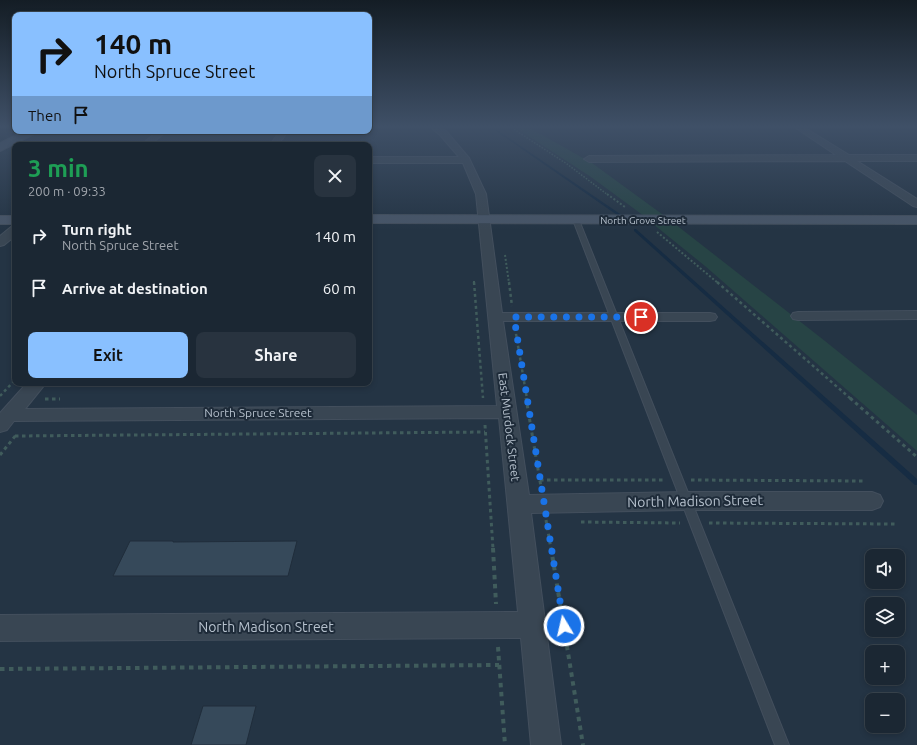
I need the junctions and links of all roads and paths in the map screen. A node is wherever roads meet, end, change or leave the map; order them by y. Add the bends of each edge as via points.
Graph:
1 (466, 160) edge
2 (562, 161) edge
3 (851, 161) edge
4 (917, 204) edge
5 (0, 220) edge
6 (12, 220) edge
7 (372, 220) edge
8 (492, 220) junction
9 (576, 220) junction
10 (643, 220) junction
11 (917, 220) edge
12 (12, 232) edge
13 (0, 242) edge
14 (474, 273) dead end
15 (798, 316) dead end
16 (917, 316) edge
17 (504, 317) junction
18 (614, 317) junction
19 (710, 317) dead end
20 (12, 383) edge
21 (34, 386) edge
22 (0, 396) edge
23 (484, 412) junction
24 (507, 412) junction
25 (5, 420) edge
26 (486, 432) junction
27 (15, 436) dead end
28 (917, 457) edge
29 (540, 480) junction
30 (678, 480) junction
31 (868, 491) joint
32 (686, 500) junction
33 (519, 504) junction
34 (545, 513) junction
35 (555, 522) dead end
36 (578, 522) dead end
37 (695, 523) junction
38 (895, 524) dead end
39 (497, 625) junction
40 (532, 625) junction
41 (0, 628) edge
42 (500, 666) junction
43 (0, 669) edge
44 (505, 745) edge
45 (546, 745) edge
46 (583, 745) edge
47 (782, 745) edge

1 - 8 street, East Murdock Street
2 - 10 path
3 - 4 street
5 - 6 street
7 - 8 street, North Grove Street
8 - 9 street, North Grove Street
8 - 17 street, East Murdock Street
8 - 17 path
9 - 10 street, North Grove Street
9 - 18 lane
10 - 11 street, North Grove Street
10 - 28 path via 749,309
12 - 13 street
14 - 23 path
15 - 16 street
17 - 18 street
17 - 24 street, East Murdock Street
17 - 29 path
18 - 19 street
18 - 30 lane
20 - 22 path
21 - 25 street
23 - 24 street, North Spruce Street
23 - 25 street, North Spruce Street
23 - 26 path
24 - 33 street, East Murdock Street
26 - 27 path
26 - 39 path
29 - 30 path
29 - 34 path
30 - 31 path
30 - 32 lane
31 - 32 street, North Madison Street
32 - 34 street, North Madison Street
32 - 37 lane
33 - 34 street, North Madison Street
33 - 40 street, East Murdock Street
34 - 35 path
34 - 46 path
36 - 37 path
37 - 38 path
37 - 47 lane
39 - 40 street, North Madison Street
39 - 41 street, North Madison Street
39 - 42 path
40 - 45 street, East Murdock Street
42 - 43 path
42 - 44 path

